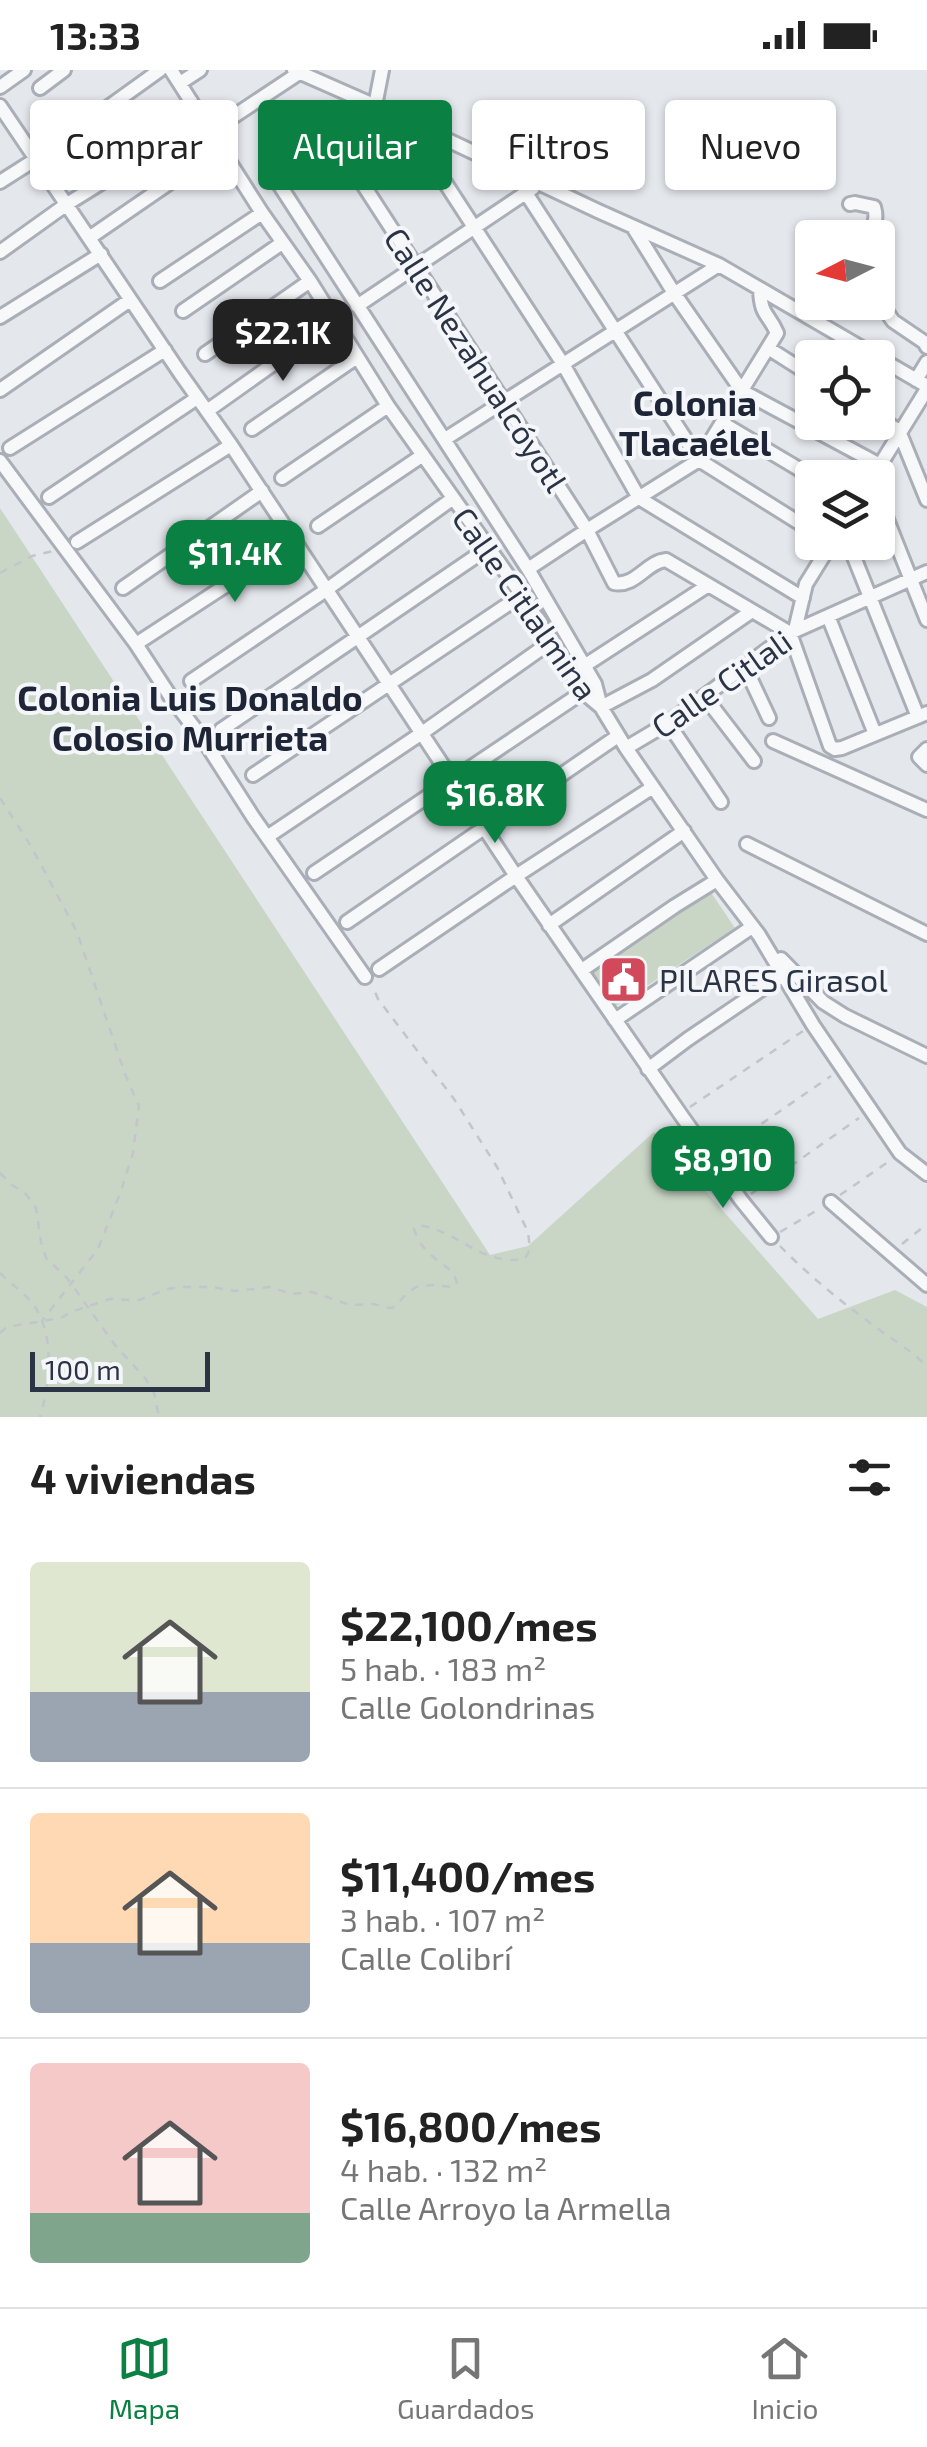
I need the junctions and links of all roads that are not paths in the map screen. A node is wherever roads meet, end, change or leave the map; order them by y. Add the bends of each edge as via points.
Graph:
1 (24, 70) edge
2 (64, 70) edge
3 (160, 70) edge
4 (171, 70) edge
5 (200, 70) edge
6 (382, 70) edge
7 (300, 71) edge
8 (180, 82) junction
9 (0, 87) edge
10 (40, 88) dead end
11 (118, 100) edge
12 (190, 100) edge
13 (363, 100) edge
14 (373, 100) edge
15 (0, 108) edge
16 (238, 114) edge
17 (30, 151) edge
18 (30, 163) edge
19 (238, 176) edge
20 (0, 182) edge
21 (57, 190) edge
22 (90, 190) edge
23 (159, 190) edge
24 (283, 190) edge
25 (367, 190) edge
26 (450, 190) edge
27 (530, 190) edge
28 (553, 190) edge
29 (526, 192) junction
30 (67, 204) junction
31 (850, 204) dead end
32 (262, 213) junction
33 (875, 220) edge
34 (632, 225) junction
35 (474, 228) junction
36 (89, 238) junction
37 (282, 242) junction
38 (0, 252) edge
39 (101, 254) junction
40 (720, 264) junction
41 (417, 266) junction
42 (310, 281) junction
43 (160, 282) dead end
44 (760, 289) junction
45 (674, 293) junction
46 (130, 300) junction
47 (357, 306) junction
48 (795, 308) edge
49 (183, 311) dead end
50 (0, 317) edge
51 (817, 320) edge
52 (891, 320) edge
53 (334, 321) junction
54 (616, 331) junction
55 (768, 348) junction
56 (927, 348) edge
57 (165, 350) junction
58 (204, 354) dead end
59 (357, 357) junction
60 (927, 362) edge
61 (562, 364) junction
62 (795, 365) edge
63 (923, 385) edge
64 (0, 390) edge
65 (742, 391) junction
66 (197, 398) junction
67 (503, 402) junction
68 (388, 406) junction
69 (207, 411) junction
70 (722, 424) junction
71 (895, 428) edge
72 (252, 429) dead end
73 (900, 431) junction
74 (445, 439) junction
75 (231, 444) junction
76 (10, 448) dead end
77 (424, 455) junction
78 (699, 460) junction
79 (858, 460) edge
80 (883, 460) edge
81 (0, 461) edge
82 (795, 467) edge
83 (282, 478) dead end
84 (262, 491) junction
85 (48, 497) dead end
86 (639, 498) junction
87 (452, 499) junction
88 (927, 500) edge
89 (795, 520) edge
90 (318, 526) dead end
91 (587, 530) junction
92 (895, 541) edge
93 (294, 542) junction
94 (72, 545) junction
95 (488, 548) junction
96 (821, 560) edge
97 (855, 560) edge
98 (528, 570) junction
99 (927, 572) edge
100 (910, 579) junction
101 (708, 586) junction
102 (123, 588) dead end
103 (326, 590) junction
104 (522, 594) junction
105 (870, 597) junction
106 (803, 598) junction
107 (752, 611) junction
108 (828, 616) junction
109 (927, 620) edge
110 (792, 632) junction
111 (359, 637) junction
112 (552, 641) junction
113 (136, 644) junction
114 (584, 666) junction
115 (745, 667) junction
116 (191, 680) dead end
117 (389, 686) junction
118 (583, 692) junction
119 (705, 696) junction
120 (600, 707) junction
121 (922, 715) edge
122 (769, 718) dead end
123 (668, 723) junction
124 (220, 730) dead end
125 (422, 734) junction
126 (875, 734) junction
127 (773, 741) dead end
128 (622, 742) junction
129 (754, 762) dead end
130 (253, 776) dead end
131 (453, 780) junction
132 (653, 787) junction
133 (720, 802) dead end
134 (927, 810) edge
135 (484, 828) junction
136 (684, 831) junction
137 (267, 838) junction
138 (747, 844) dead end
139 (314, 873) dead end
140 (516, 876) junction
141 (717, 880) junction
142 (347, 922) dead end
143 (549, 924) junction
144 (756, 931) junction
145 (927, 934) edge
146 (582, 970) junction
147 (784, 974) junction
148 (615, 1020) junction
149 (927, 1056) edge
150 (648, 1069) junction
151 (927, 1174) edge
152 (830, 1202) dead end
153 (772, 1237) road end
154 (927, 1285) edge

1 - 9 street
2 - 10 street
3 - 11 street
4 - 8 street, Calle Citlalmina
5 - 8 street
6 - 14 street
7 - 13 street
7 - 16 street
8 - 12 street, Calle Citlalmina
15 - 17 street
18 - 20 street
19 - 32 street, Calle Citlalmina
21 - 30 street
22 - 30 street
23 - 36 street
24 - 47 street
25 - 41 street, Calle Nezahualcóyotl
26 - 35 street
27 - 29 street
28 - 34 street
29 - 35 street
29 - 54 street
30 - 36 street
30 - 38 street
31 - 33 street via 874,208
32 - 37 street, Calle Citlalmina
32 - 43 street
34 - 40 street
34 - 45 street
35 - 41 street
35 - 61 street
36 - 39 street
37 - 42 street, Calle Citlalmina
37 - 49 street
39 - 46 street
39 - 50 street
40 - 44 street
40 - 45 street
41 - 47 street
41 - 67 street, Calle Nezahualcóyotl
42 - 53 street, Calle Citlalmina
42 - 58 street
44 - 48 street
44 - 55 street via 760,305 777,333
45 - 54 street
45 - 65 street
46 - 57 street
46 - 64 street
47 - 74 street
51 - 63 street
52 - 56 street
53 - 59 street, Calle Citlalmina
53 - 69 street
54 - 61 street
54 - 78 street
55 - 62 street
55 - 65 street
57 - 66 street
57 - 76 street
59 - 68 street, Calle Citlalmina
59 - 72 street
60 - 63 street
61 - 67 street
61 - 86 street
63 - 73 street
65 - 70 street
65 - 79 street
66 - 69 street
66 - 85 street
67 - 74 street
67 - 91 street, Calle Nezahualcóyotl
68 - 77 street, Calle Citlalmina
68 - 83 street
69 - 75 street
70 - 78 street
70 - 82 street
71 - 73 street
73 - 80 street
73 - 88 street
74 - 98 street
75 - 84 street
75 - 94 street
77 - 87 street, Calle Citlalmina
77 - 90 street
78 - 86 street
78 - 89 street
81 - 94 street
84 - 93 street
84 - 102 street
86 - 91 street
86 - 106 street
87 - 95 street, Calle Citlalmina
87 - 103 street
91 - 98 street
91 - 101 street, Calle Nezahualcóyotl via 614,583 628,583 660,559
92 - 100 street
93 - 103 street
93 - 113 street
94 - 113 street
95 - 104 street, Calle Citlalmina
95 - 111 street
96 - 106 street
97 - 105 street
98 - 114 street
99 - 100 street, Calle Citlali
100 - 105 street, Calle Citlali
100 - 109 street
101 - 107 street
101 - 114 street
103 - 111 street
103 - 116 street
104 - 112 street, Calle Citlalmina
104 - 117 street
105 - 108 street, Calle Citlali
105 - 121 street
106 - 110 street
107 - 110 street
107 - 120 street
108 - 110 street, Calle Citlali
108 - 126 street
110 - 115 street, Calle Citlali
110 - 126 street via 830,746 842,748
111 - 117 street
111 - 124 street
112 - 118 street, Calle Citlalmina
112 - 125 street
113 - 137 street
114 - 120 street
115 - 119 street, Calle Citlali
115 - 122 street
117 - 125 street
117 - 130 street
118 - 120 street, Calle Citlalmina
118 - 131 street
119 - 123 street, Calle Citlali
119 - 129 street
120 - 128 street, Calle Citlalmina
121 - 126 street
123 - 128 street, Calle Citlali
123 - 133 street
125 - 131 street
125 - 137 street
127 - 134 street
128 - 132 street, Calle Citlalmina
128 - 135 street, Calle Citlali
131 - 135 street
131 - 139 street
132 - 136 street, Calle Citlalmina
132 - 140 street
135 - 140 street
135 - 142 street, Calle Citlali
136 - 141 street, Calle Citlalmina
136 - 143 street
137 - 140 street via 371,974
138 - 145 street
140 - 143 street
141 - 144 street, Calle Citlalmina
141 - 146 street
143 - 146 street
144 - 147 street, Calle Citlalmina
144 - 148 street
144 - 149 street via 823,1002
146 - 148 street
147 - 150 street
147 - 151 street, Calle Citlalmina via 900,1153
148 - 150 street
150 - 153 street
152 - 154 street

